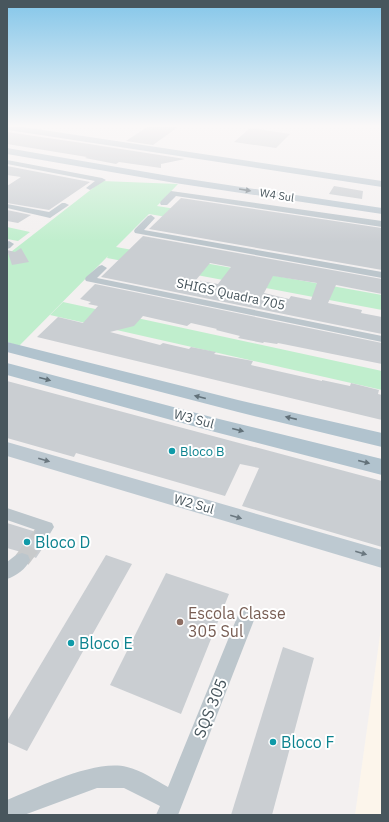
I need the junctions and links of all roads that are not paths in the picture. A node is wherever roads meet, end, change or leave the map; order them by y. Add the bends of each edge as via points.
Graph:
1 (25, 165) edge
2 (91, 165) edge
3 (260, 165) edge
4 (382, 184) edge
5 (90, 188) dead end
6 (164, 203) dead end
7 (65, 204) dead end
8 (7, 206) edge
9 (382, 211) edge
10 (151, 218) dead end
11 (382, 224) edge
12 (102, 268) dead end
13 (382, 275) edge
14 (382, 340) edge
15 (7, 347) edge
16 (7, 369) edge
17 (238, 406) junction
18 (215, 424) junction
19 (382, 440) edge
20 (7, 449) edge
21 (382, 467) edge
22 (7, 514) edge
23 (42, 532) dead end
24 (22, 560) tunnel mouth
25 (382, 560) edge
26 (7, 572) edge
27 (247, 615) dead end
28 (170, 808) edge
29 (7, 810) edge

1 - 5 street via 102,180
2 -> 9 main road, W4 Sul
3 - 4 main road
6 - 11 street via 174,193
7 - 8 street via 50,215
10 - 13 street via 138,231
12 - 14 street, SHIGS Quadra 705 via 90,279
17 -> 15 main road, W3 Sul
16 -> 18 main road, W3 Sul
17 - 18 main road via 212,412 209,415
19 -> 17 main road, W3 Sul
18 -> 21 main road, W3 Sul
20 -> 25 main road, W2 Sul
22 - 23 street via 46,527
24 - 26 street
27 - 28 street, SQS 305
28 - 29 street, SQS 305 via 126,777 97,778

